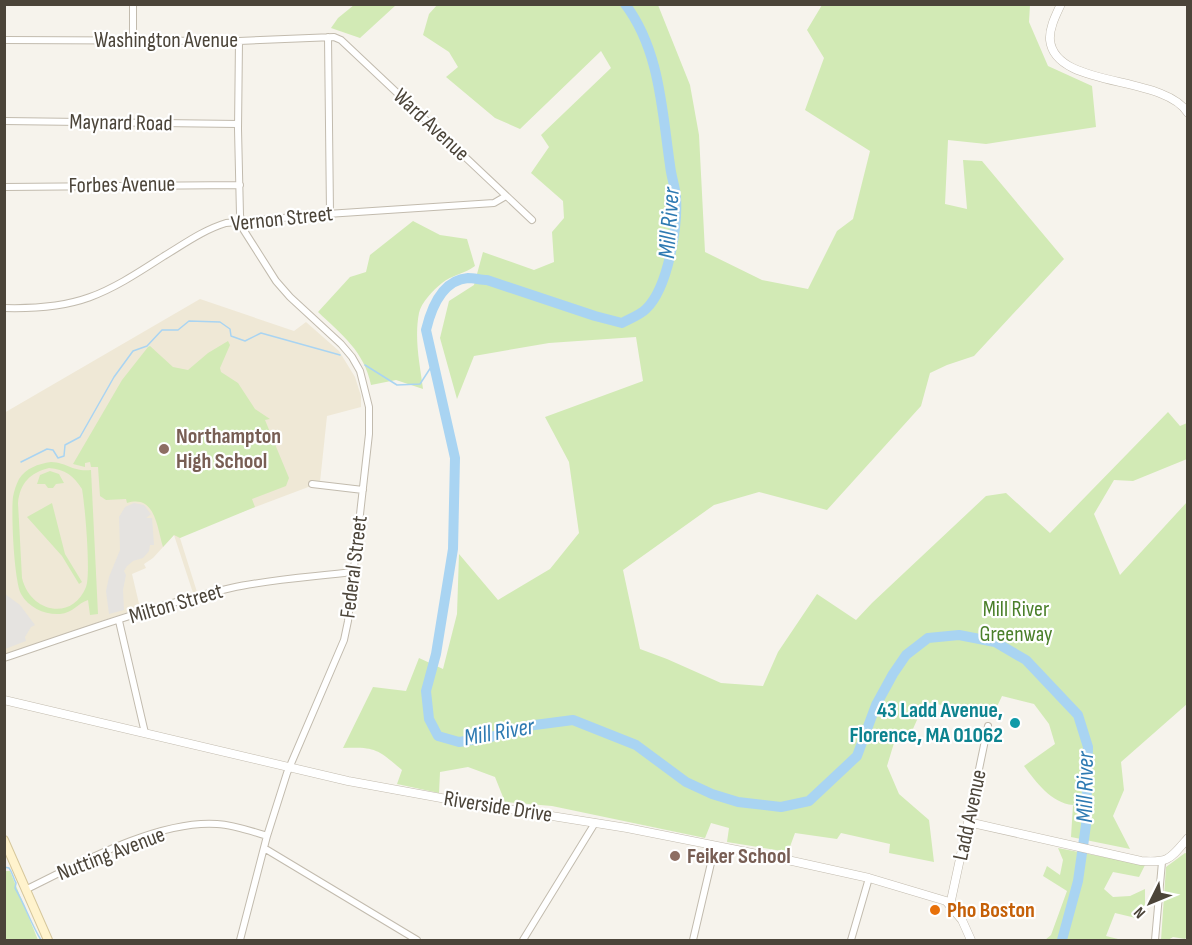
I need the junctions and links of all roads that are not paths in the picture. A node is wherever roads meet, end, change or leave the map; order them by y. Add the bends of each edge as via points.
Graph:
1 (133, 4) edge
2 (1061, 4) edge
3 (328, 37) junction
4 (4, 40) edge
5 (133, 40) junction
6 (239, 41) junction
7 (1188, 113) edge
8 (4, 121) edge
9 (238, 124) junction
10 (240, 185) junction
11 (4, 187) edge
12 (506, 196) junction
13 (330, 213) junction
14 (532, 220) dead end
15 (241, 221) junction
16 (4, 308) edge
17 (312, 484) dead end
18 (363, 490) junction
19 (353, 572) junction
20 (119, 621) junction
21 (4, 658) edge
22 (4, 700) edge
23 (988, 726) dead end
24 (145, 733) junction
25 (289, 767) junction
26 (968, 822) junction
27 (595, 823) junction
28 (267, 836) junction
29 (1188, 838) edge
30 (4, 840) edge
31 (715, 846) junction
32 (264, 848) junction
33 (1162, 862) junction
34 (869, 878) junction
35 (27, 889) junction
36 (950, 905) junction
37 (48, 940) edge
38 (240, 940) edge
39 (417, 940) edge
40 (524, 940) edge
41 (693, 940) edge
42 (850, 940) edge
43 (971, 940) edge
44 (1155, 940) edge

1 - 5 street
2 - 7 street via 1050,40 1060,60 1077,70 1159,93
3 - 6 street, Washington Avenue
3 - 12 street, Ward Avenue via 341,40
3 - 13 street
4 - 5 street, Washington Avenue
5 - 6 street, Washington Avenue
6 - 9 street
8 - 9 street, Maynard Road
9 - 10 street
10 - 11 street, Forbes Avenue
10 - 15 street
12 - 13 street, Vernon Street via 494,203
12 - 14 street, Ward Avenue
13 - 15 street, Vernon Street
15 - 16 street, Vernon Street via 214,226 94,297 52,307
15 - 18 street, Federal Street via 276,281 341,344 360,371 370,421
17 - 18 street
18 - 19 street, Federal Street
19 - 20 street, Milton Street via 233,588
19 - 25 street, Federal Street via 343,643
20 - 21 street, Milton Street
20 - 24 street
22 - 24 street, Riverside Drive
23 - 26 street, Ladd Avenue
24 - 25 street, Riverside Drive
25 - 27 street, Riverside Drive via 395,790
25 - 28 street, Federal Street
26 - 33 street via 1141,861
26 - 36 street, Ladd Avenue
27 - 31 street, Riverside Drive
27 - 40 street
28 - 32 street, Federal Street
28 - 35 street, Nutting Avenue via 214,824 157,833
29 - 33 street
30 - 35 main road
31 - 34 street, Riverside Drive
31 - 41 street
32 - 38 street, Federal Street
32 - 39 street
33 - 44 street
34 - 36 street, Riverside Drive via 942,899
34 - 42 street
35 - 37 main road
36 - 43 street

